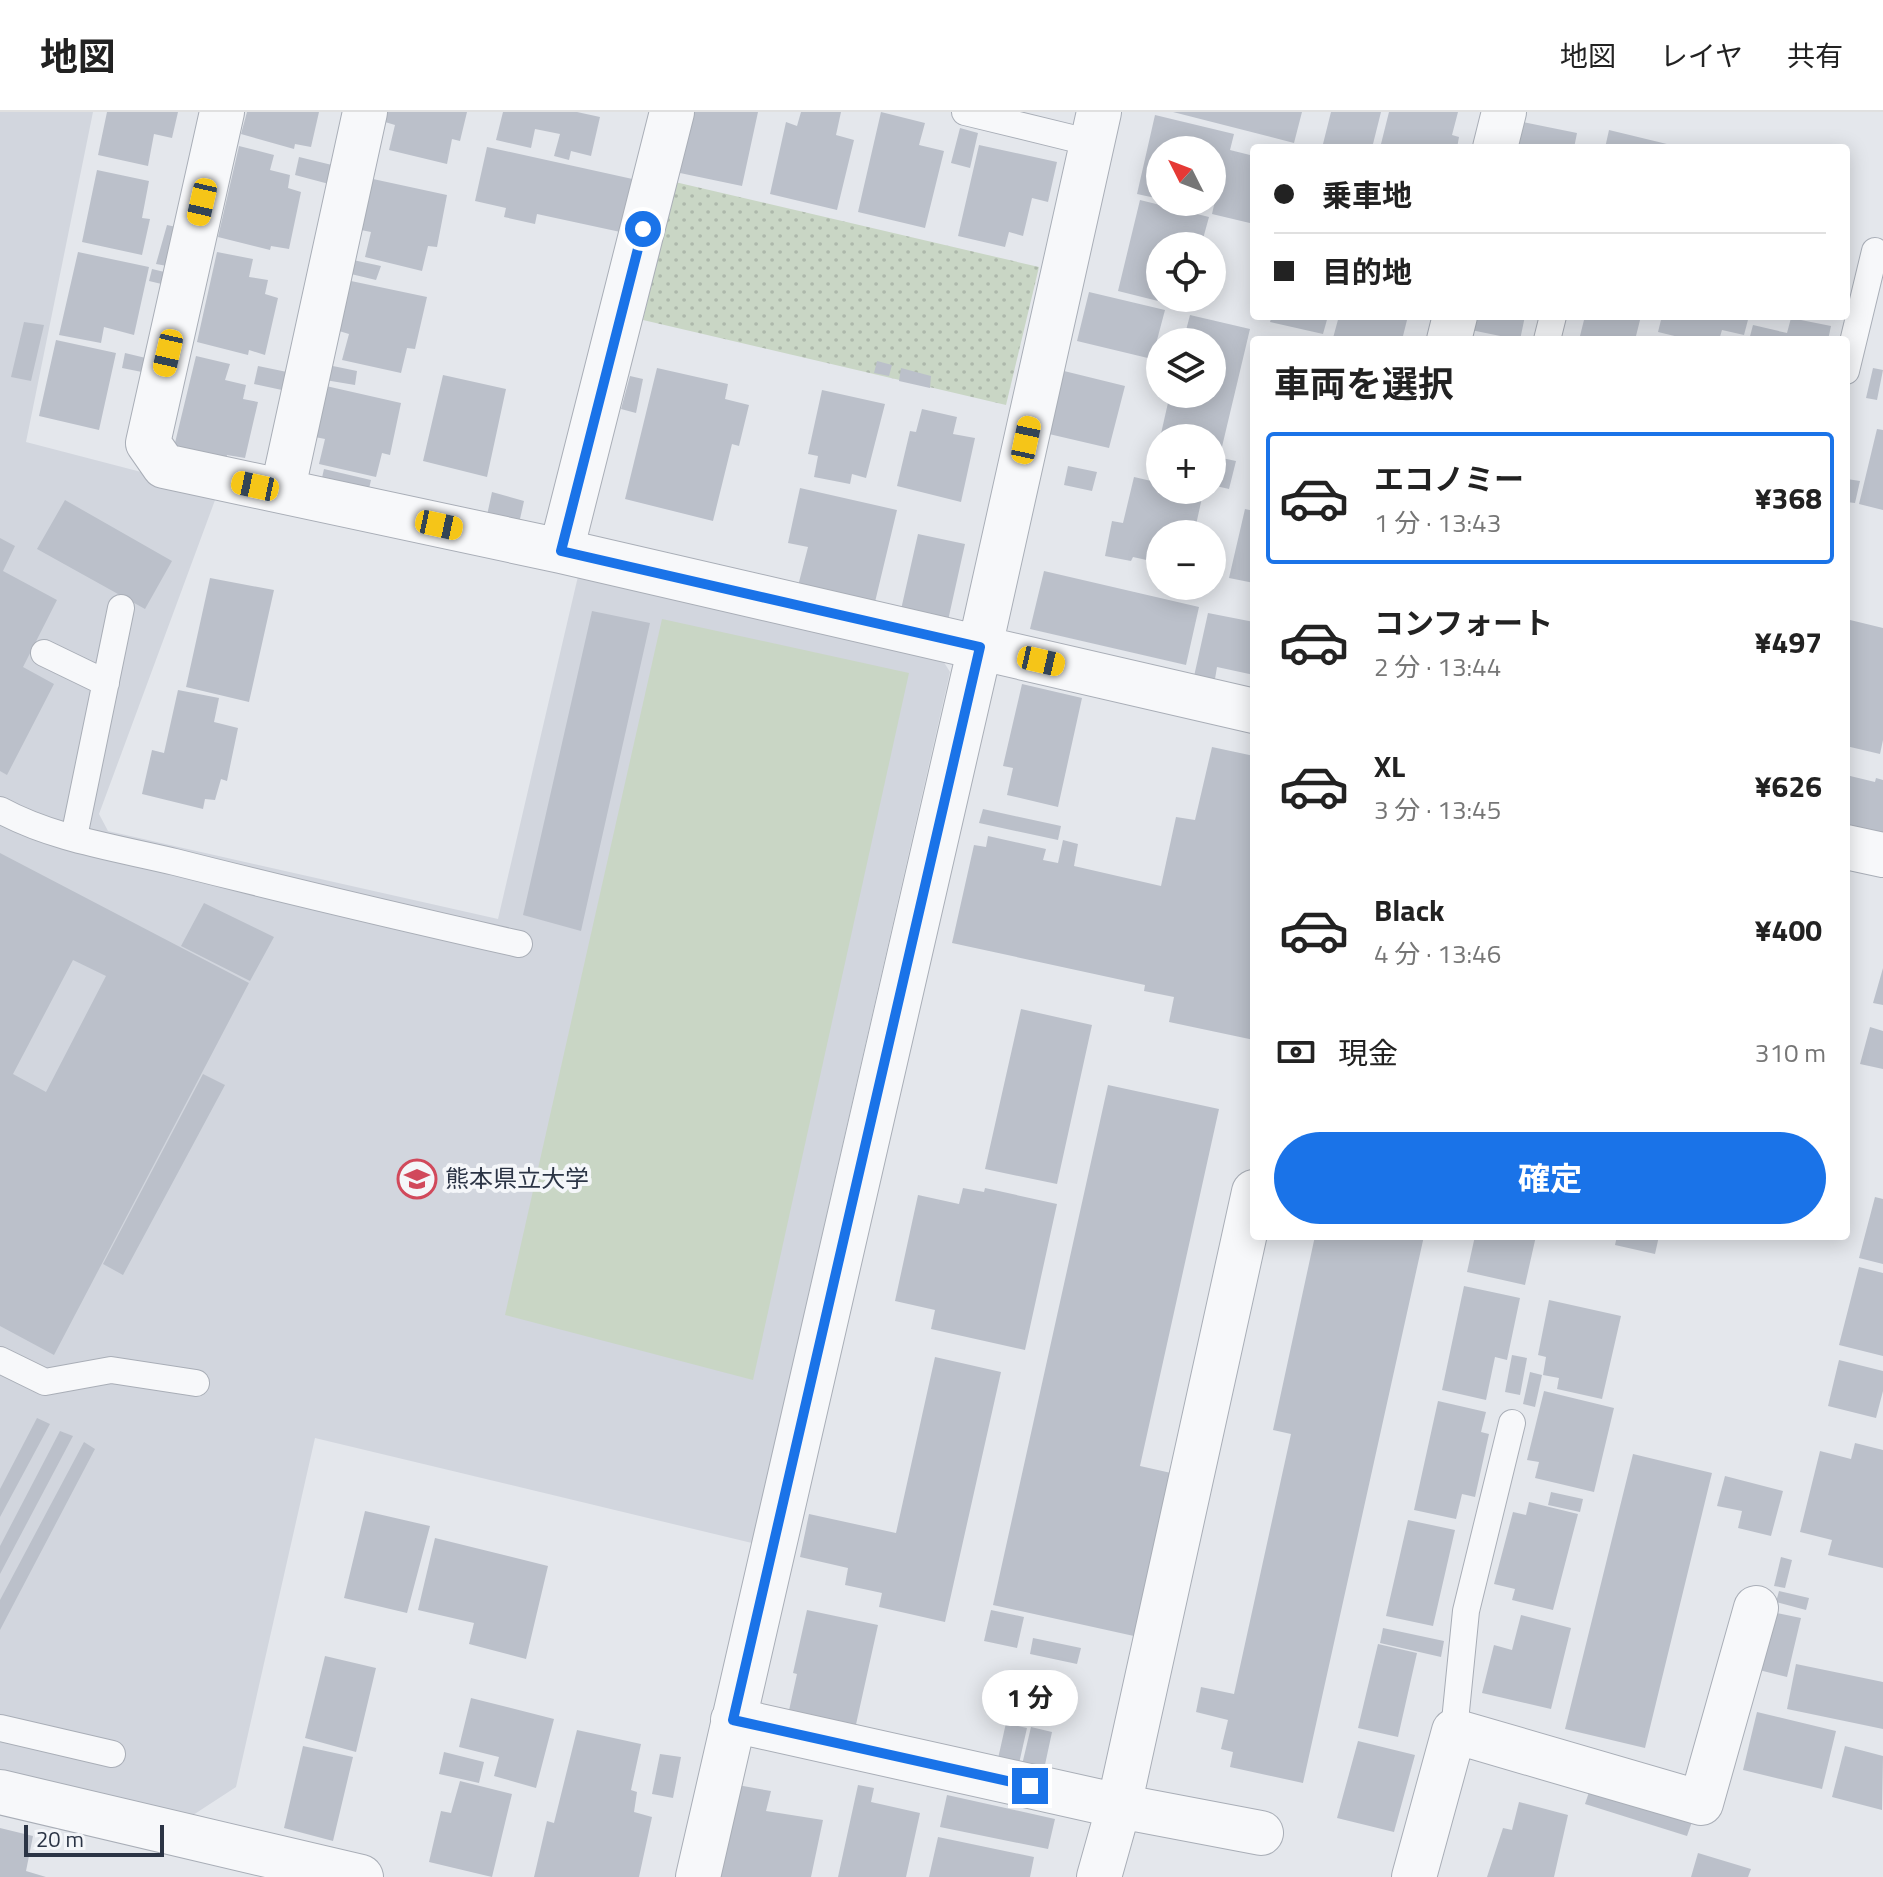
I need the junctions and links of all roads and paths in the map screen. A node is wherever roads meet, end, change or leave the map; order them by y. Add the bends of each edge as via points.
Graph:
1 (222, 112) edge
2 (365, 112) edge
3 (672, 112) edge
4 (965, 112) edge
5 (1504, 112) edge
6 (1095, 127) edge
7 (1496, 144) edge
8 (1875, 251) dead end
9 (1850, 354) edge
10 (283, 488) dead end
11 (561, 551) junction
12 (121, 608) dead end
13 (980, 647) junction
14 (44, 653) dead end
15 (106, 683) junction
16 (1250, 710) edge
17 (0, 810) edge
18 (74, 837) junction
19 (1850, 848) edge
20 (1883, 855) edge
21 (519, 944) dead end
22 (1250, 1210) edge
23 (0, 1360) edge
24 (196, 1383) dead end
25 (1512, 1423) dead end
26 (1756, 1608) dead end
27 (733, 1720) junction
28 (0, 1728) edge
29 (1454, 1731) junction
30 (112, 1754) dead end
31 (0, 1792) edge
32 (1119, 1806) junction
33 (1261, 1833) dead end
34 (361, 1877) edge
35 (698, 1877) edge
36 (1099, 1877) edge
37 (1414, 1877) edge

1 - 11 street via 148,443 164,466
2 - 10 street
3 - 11 street
4 - 6 lane
5 - 7 street
6 - 13 street
8 - 9 lane
11 - 13 street
12 - 15 lane
13 - 16 street
13 - 27 street
14 - 15 lane
15 - 18 lane
17 - 18 lane
18 - 21 lane
19 - 20 street
22 - 32 street
23 - 24 lane via 45,1382 111,1370
25 - 29 lane via 1466,1611
26 - 29 street via 1701,1803
27 - 32 street
27 - 35 street
28 - 30 lane
29 - 37 street
31 - 34 street
32 - 33 street
32 - 36 street

